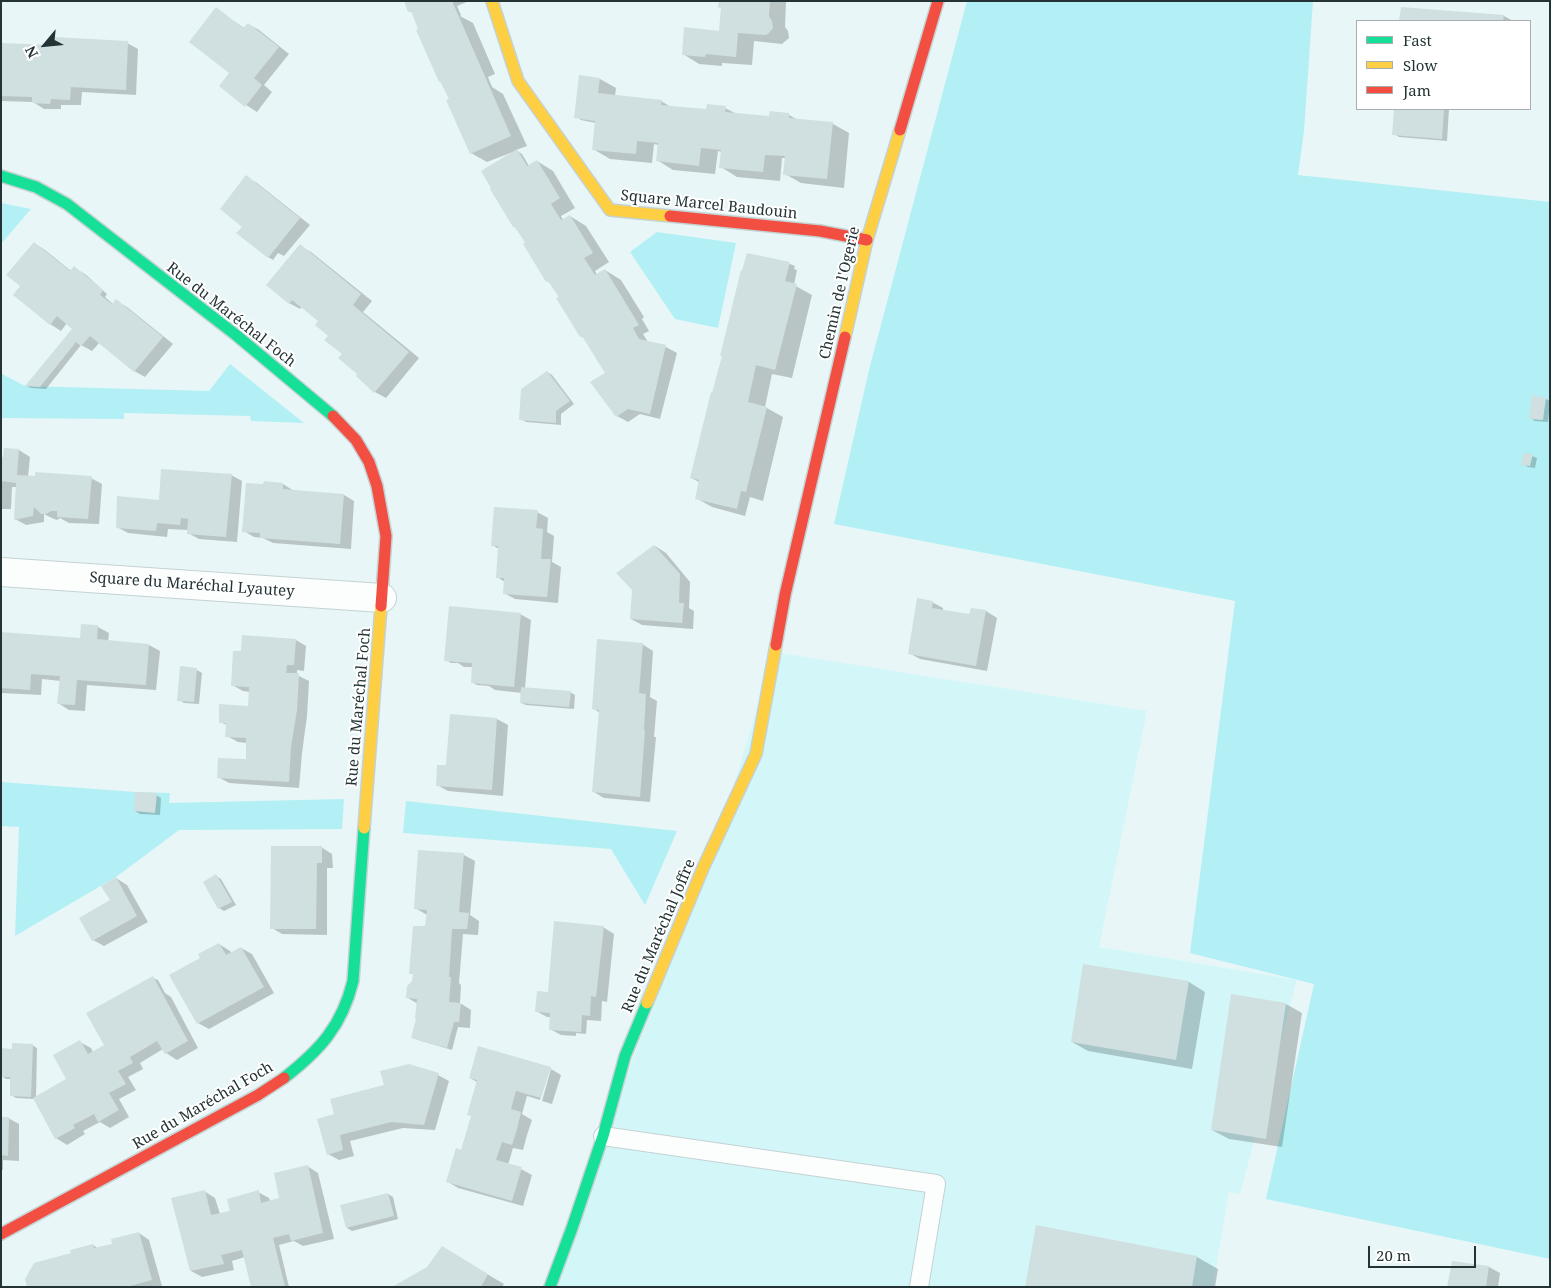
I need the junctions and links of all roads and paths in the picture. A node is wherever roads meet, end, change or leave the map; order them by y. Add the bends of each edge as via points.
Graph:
1 (492, 1) edge
2 (938, 1) edge
3 (1, 176) edge
4 (867, 240) junction
5 (1, 572) edge
6 (785, 595) joint
7 (382, 598) junction
8 (603, 1136) junction
9 (1, 1234) edge
10 (550, 1287) edge
11 (919, 1287) edge

1 - 4 street, Square Marcel Baudouin via 518,80 610,210 820,231
2 - 4 street, Chemin de l'Ogerie
3 - 7 street, Rue du Maréchal Foch via 42,189 67,204 273,366 355,438 377,484 383,508 386,536
4 - 6 street, Chemin de l'Ogerie
5 - 7 street, Square du Maréchal Lyautey
6 - 8 street, Rue du Maréchal Joffre via 756,754 703,868 625,1056
7 - 9 street, Rue du Maréchal Foch via 353,981 347,1004 336,1026 320,1046 278,1083
8 - 10 street, Rue du Maréchal Joffre
8 - 11 lane via 936,1184

